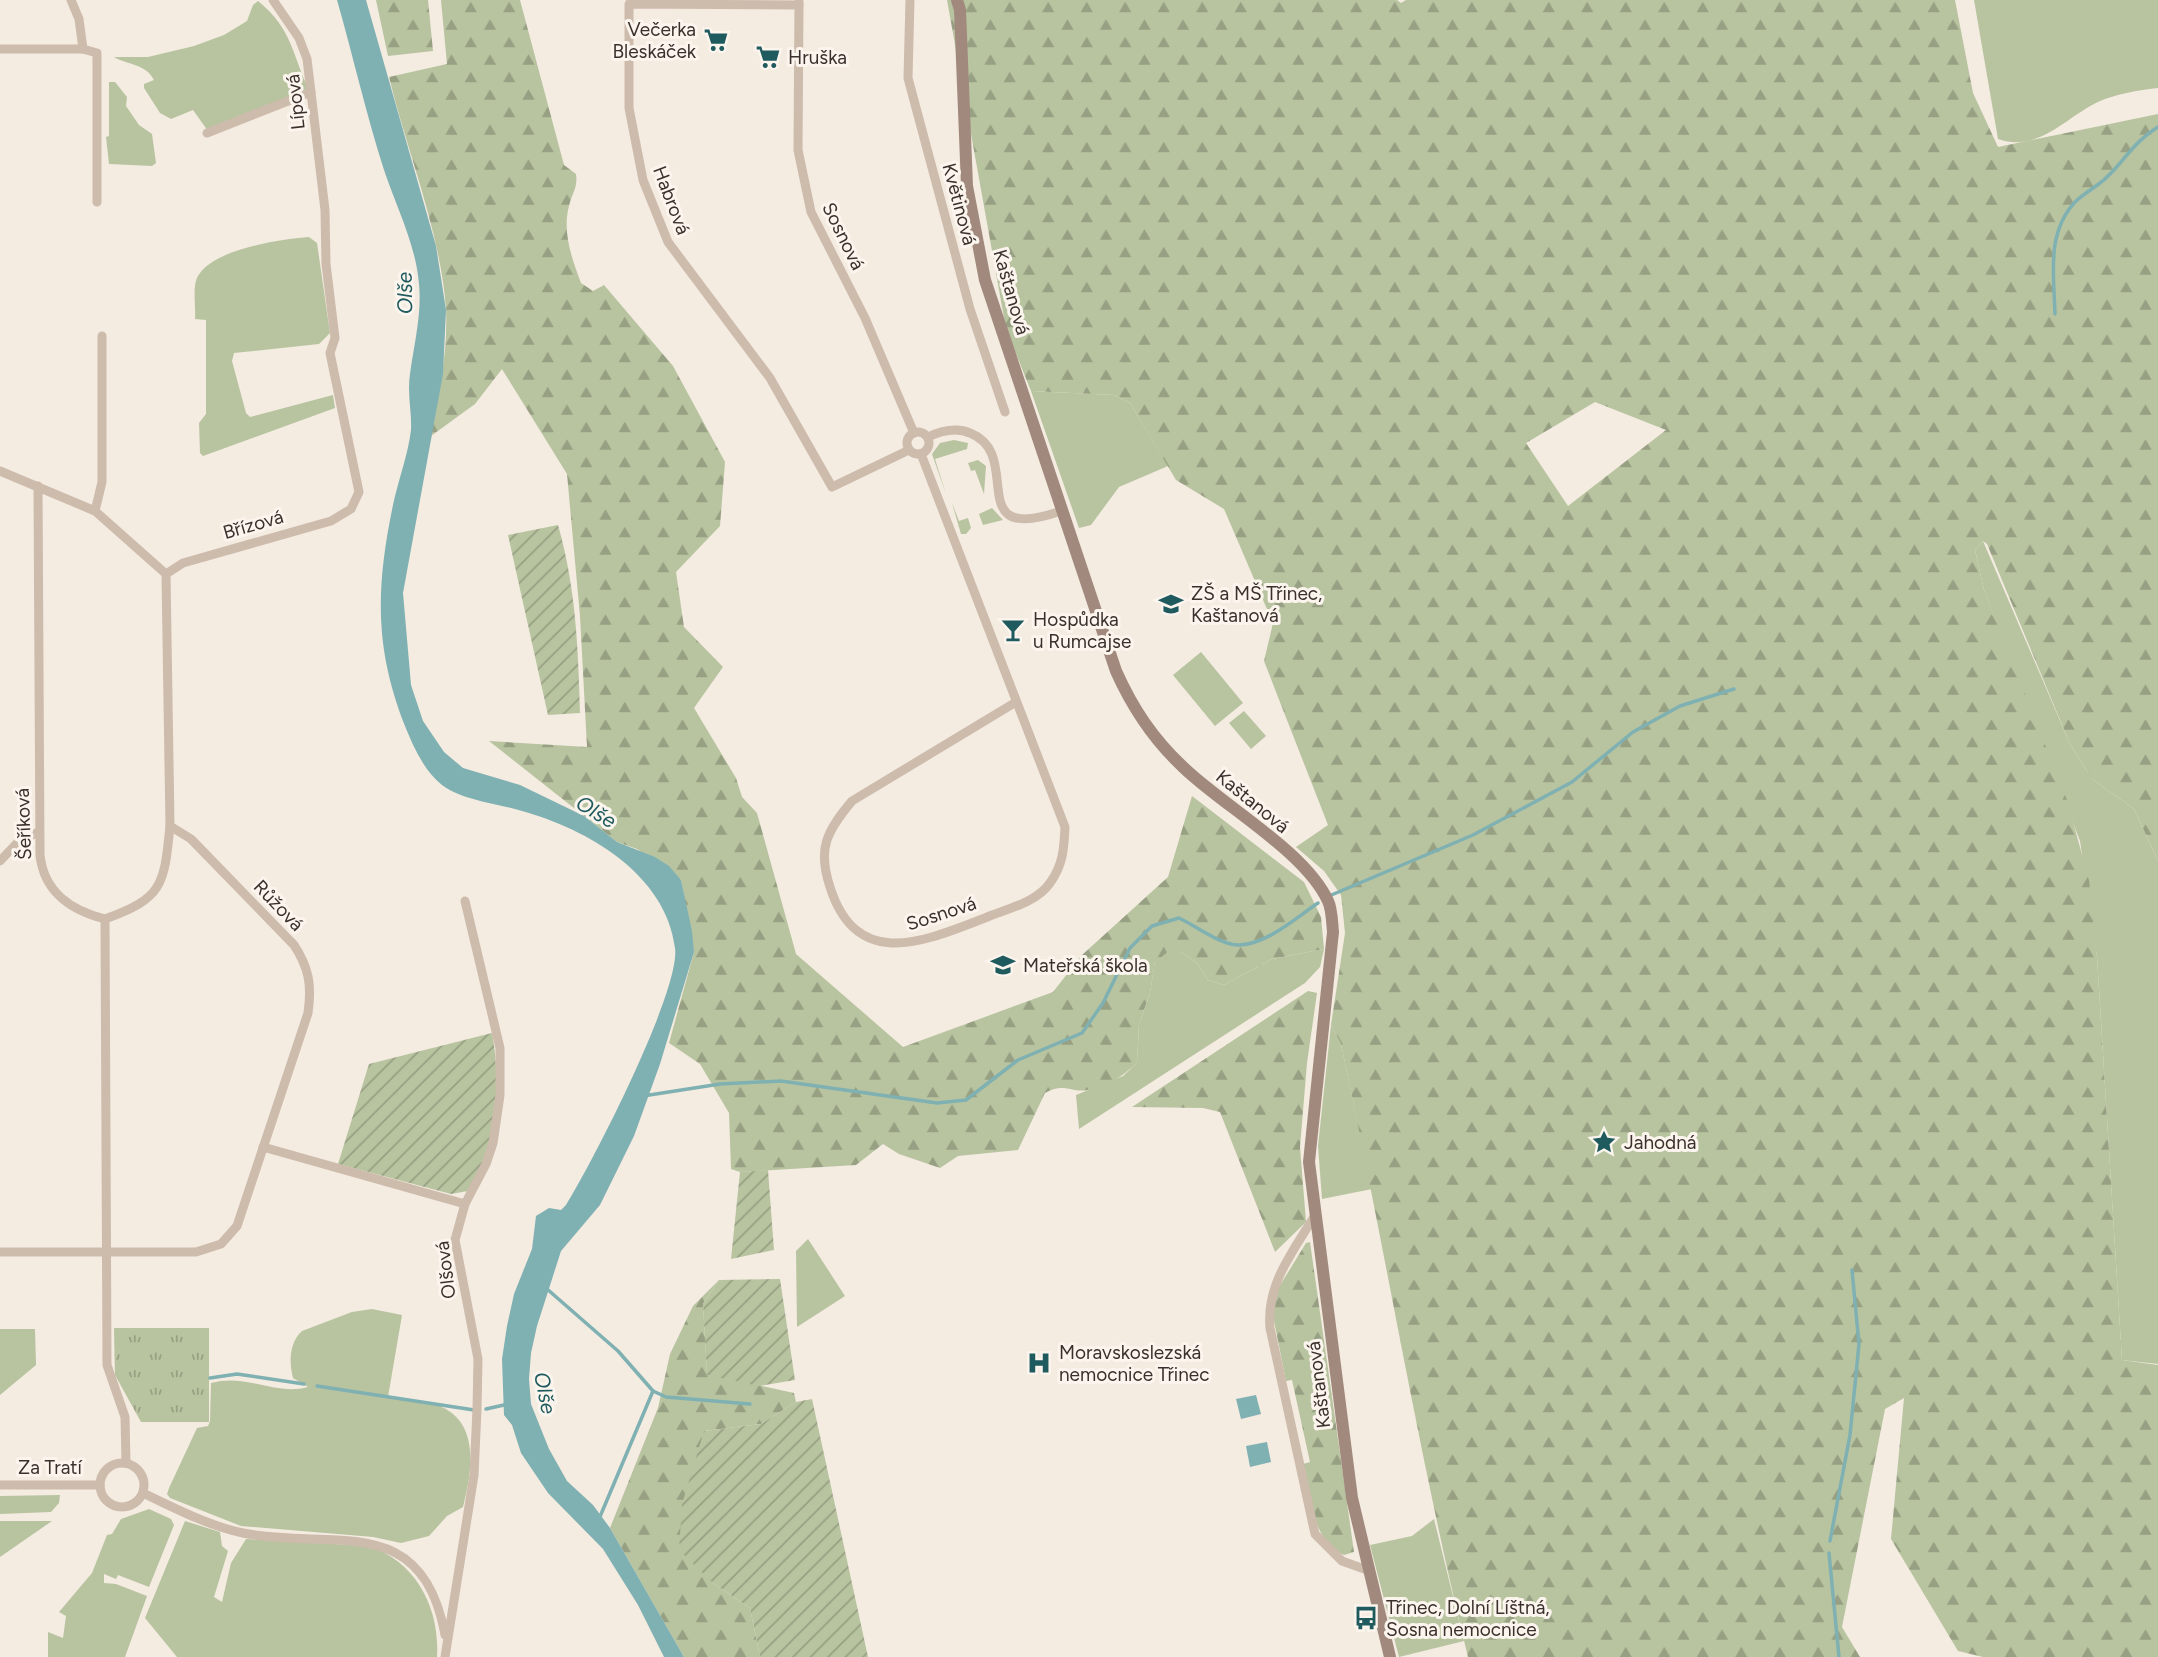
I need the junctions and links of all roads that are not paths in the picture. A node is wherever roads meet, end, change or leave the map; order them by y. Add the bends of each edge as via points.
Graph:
1 (71, 0) edge
2 (273, 0) edge
3 (910, 0) edge
4 (957, 0) edge
5 (799, 3) edge
6 (0, 49) edge
7 (83, 49) junction
8 (311, 92) junction
9 (207, 133) dead end
10 (97, 202) dead end
11 (102, 336) dead end
12 (1005, 412) dead end
13 (914, 433) junction
14 (928, 437) junction
15 (909, 450) junction
16 (921, 454) junction
17 (0, 471) edge
18 (38, 486) junction
19 (351, 509) joint
20 (95, 511) junction
21 (1061, 511) junction
22 (166, 574) junction
23 (1016, 702) junction
24 (170, 826) junction
25 (39, 832) junction
26 (0, 861) edge
27 (465, 901) dead end
28 (104, 919) junction
29 (263, 1147) junction
30 (465, 1204) junction
31 (1316, 1215) junction
32 (0, 1252) edge
33 (107, 1252) junction
34 (126, 1463) junction
35 (0, 1485) edge
36 (100, 1485) junction
37 (143, 1493) junction
38 (1367, 1570) junction
39 (446, 1643) junction
40 (445, 1657) edge
41 (1390, 1657) edge

1 - 7 street
2 - 8 street, Lípová via 299,38
3 - 12 street, Květinová via 908,78 978,337
4 - 21 street, Kaštanová via 967,186 985,281
5 - 13 street, Sosnová via 798,150 811,212 865,318
5 - 15 street, Habrová via 629,4 629,108 643,180 668,242 770,378 832,487
6 - 7 street
7 - 10 street via 97,52
8 - 9 street
8 - 19 street, Lípová via 326,210 326,264 335,338 330,354 359,492
11 - 20 street via 102,482
13 - 14 street via 921,431
13 - 15 street
14 - 16 street
14 - 21 street via 958,430 984,442 995,459 999,502 1014,517 1031,520
15 - 16 street
16 - 23 street, Sosnová
17 - 18 street
18 - 20 street
18 - 25 street, Šeříková
19 - 22 street, Břízová via 331,520 183,563
20 - 22 street
21 - 31 street, Kaštanová via 1133,708 1184,768 1311,875 1329,902 1334,932 1309,1162
22 - 24 street
23 - 23 street, Sosnová via 852,801 833,824 823,868 846,920 868,939 890,944 925,940 1024,902 1049,884 1064,857 1065,827
24 - 28 street via 164,877 148,897
24 - 29 street, Růžová via 191,839 294,945 307,965 312,990 308,1013
25 - 26 street via 20,839
25 - 28 street, Šeříková via 47,883 74,909
27 - 30 street, Olšová via 500,1048 500,1095 494,1143
28 - 33 street
29 - 30 street
29 - 33 street, Růžová via 237,1226 221,1244 196,1252
30 - 39 street, Olšová via 454,1240 478,1359 477,1409 474,1475
31 - 38 street, Kaštanová via 1352,1498
31 - 38 street via 1274,1283 1269,1328 1315,1534 1342,1561
32 - 33 street, Růžová
33 - 34 street via 107,1365 125,1417
34 - 36 street via 108,1468
34 - 37 street via 143,1478
35 - 36 street, Za Tratí
36 - 37 street via 107,1500 120,1507 134,1504
37 - 39 street, Olšová via 244,1533 349,1539 393,1550 423,1578 442,1619
38 - 41 street, Kaštanová
39 - 40 street, Olšová

